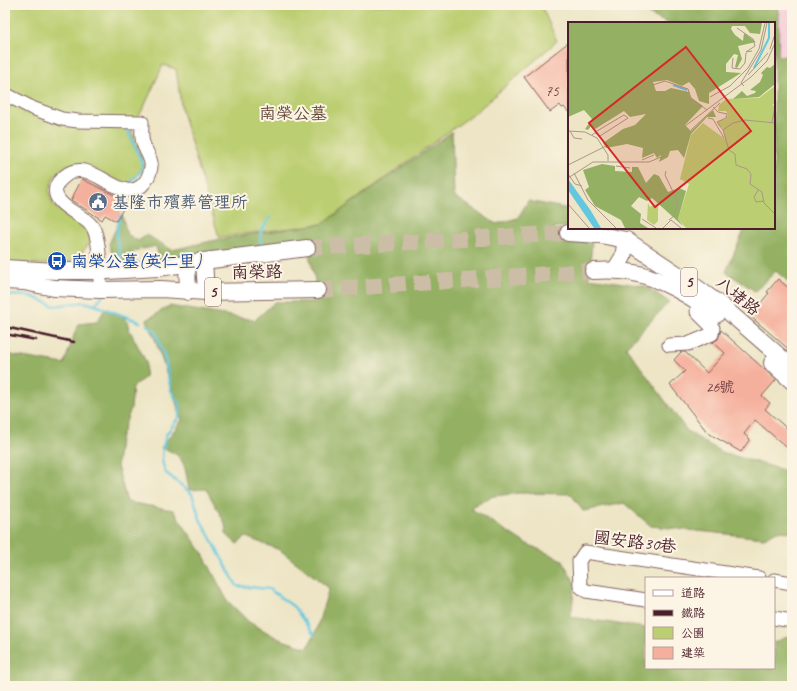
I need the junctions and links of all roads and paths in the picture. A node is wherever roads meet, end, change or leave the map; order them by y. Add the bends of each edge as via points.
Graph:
1 (5, 94) edge
2 (568, 233) tunnel mouth
3 (626, 240) junction
4 (307, 248) tunnel mouth
5 (646, 252) junction
6 (204, 261) junction
7 (187, 264) junction
8 (5, 268) edge
9 (615, 270) junction
10 (101, 271) junction
11 (593, 271) tunnel mouth
12 (635, 273) junction
13 (5, 281) edge
14 (100, 290) junction
15 (318, 290) tunnel mouth
16 (188, 292) junction
17 (206, 292) junction
18 (698, 303) junction
19 (670, 345) dead end
20 (792, 367) edge
21 (792, 381) edge
22 (752, 577) edge
23 (775, 580) edge
24 (792, 583) edge
25 (645, 600) edge
26 (775, 618) edge
27 (792, 620) edge

1 - 10 street via 62,119 142,122 143,142 152,163 148,178 142,185 126,191 92,173 80,170 70,172 56,187 55,194 59,202 91,224 95,231
2 - 3 main road, 八堵路 / 5
3 - 5 main road, 八堵路 / 5
3 - 9 main road via 623,257
4 - 6 main road, 南榮路 / 5
5 - 12 main road via 638,261
5 - 20 main road, 八堵路 / 5 via 723,307
6 - 7 main road, 南榮路 / 5
6 - 17 main road, 5
7 - 10 main road, 南榮路 / 5
7 - 16 main road
8 - 10 main road, 南榮路 / 5
9 - 11 main road, 八堵路 / 5
9 - 12 main road, 八堵路 / 5
10 - 14 street
12 - 18 main road, 八堵路 / 5 via 674,288
13 - 14 main road, 南榮路 / 5 via 54,288
14 - 16 main road, 南榮路 / 5
15 - 17 main road, 南榮路 / 5
16 - 17 main road, 南榮路 / 5
18 - 19 street via 697,312 713,328 712,334 688,344
18 - 21 main road, 八堵路 / 5 via 715,314
22 - 25 street, 國安路30巷 via 586,552 579,561 580,586 586,591
23 - 24 street
26 - 27 street

